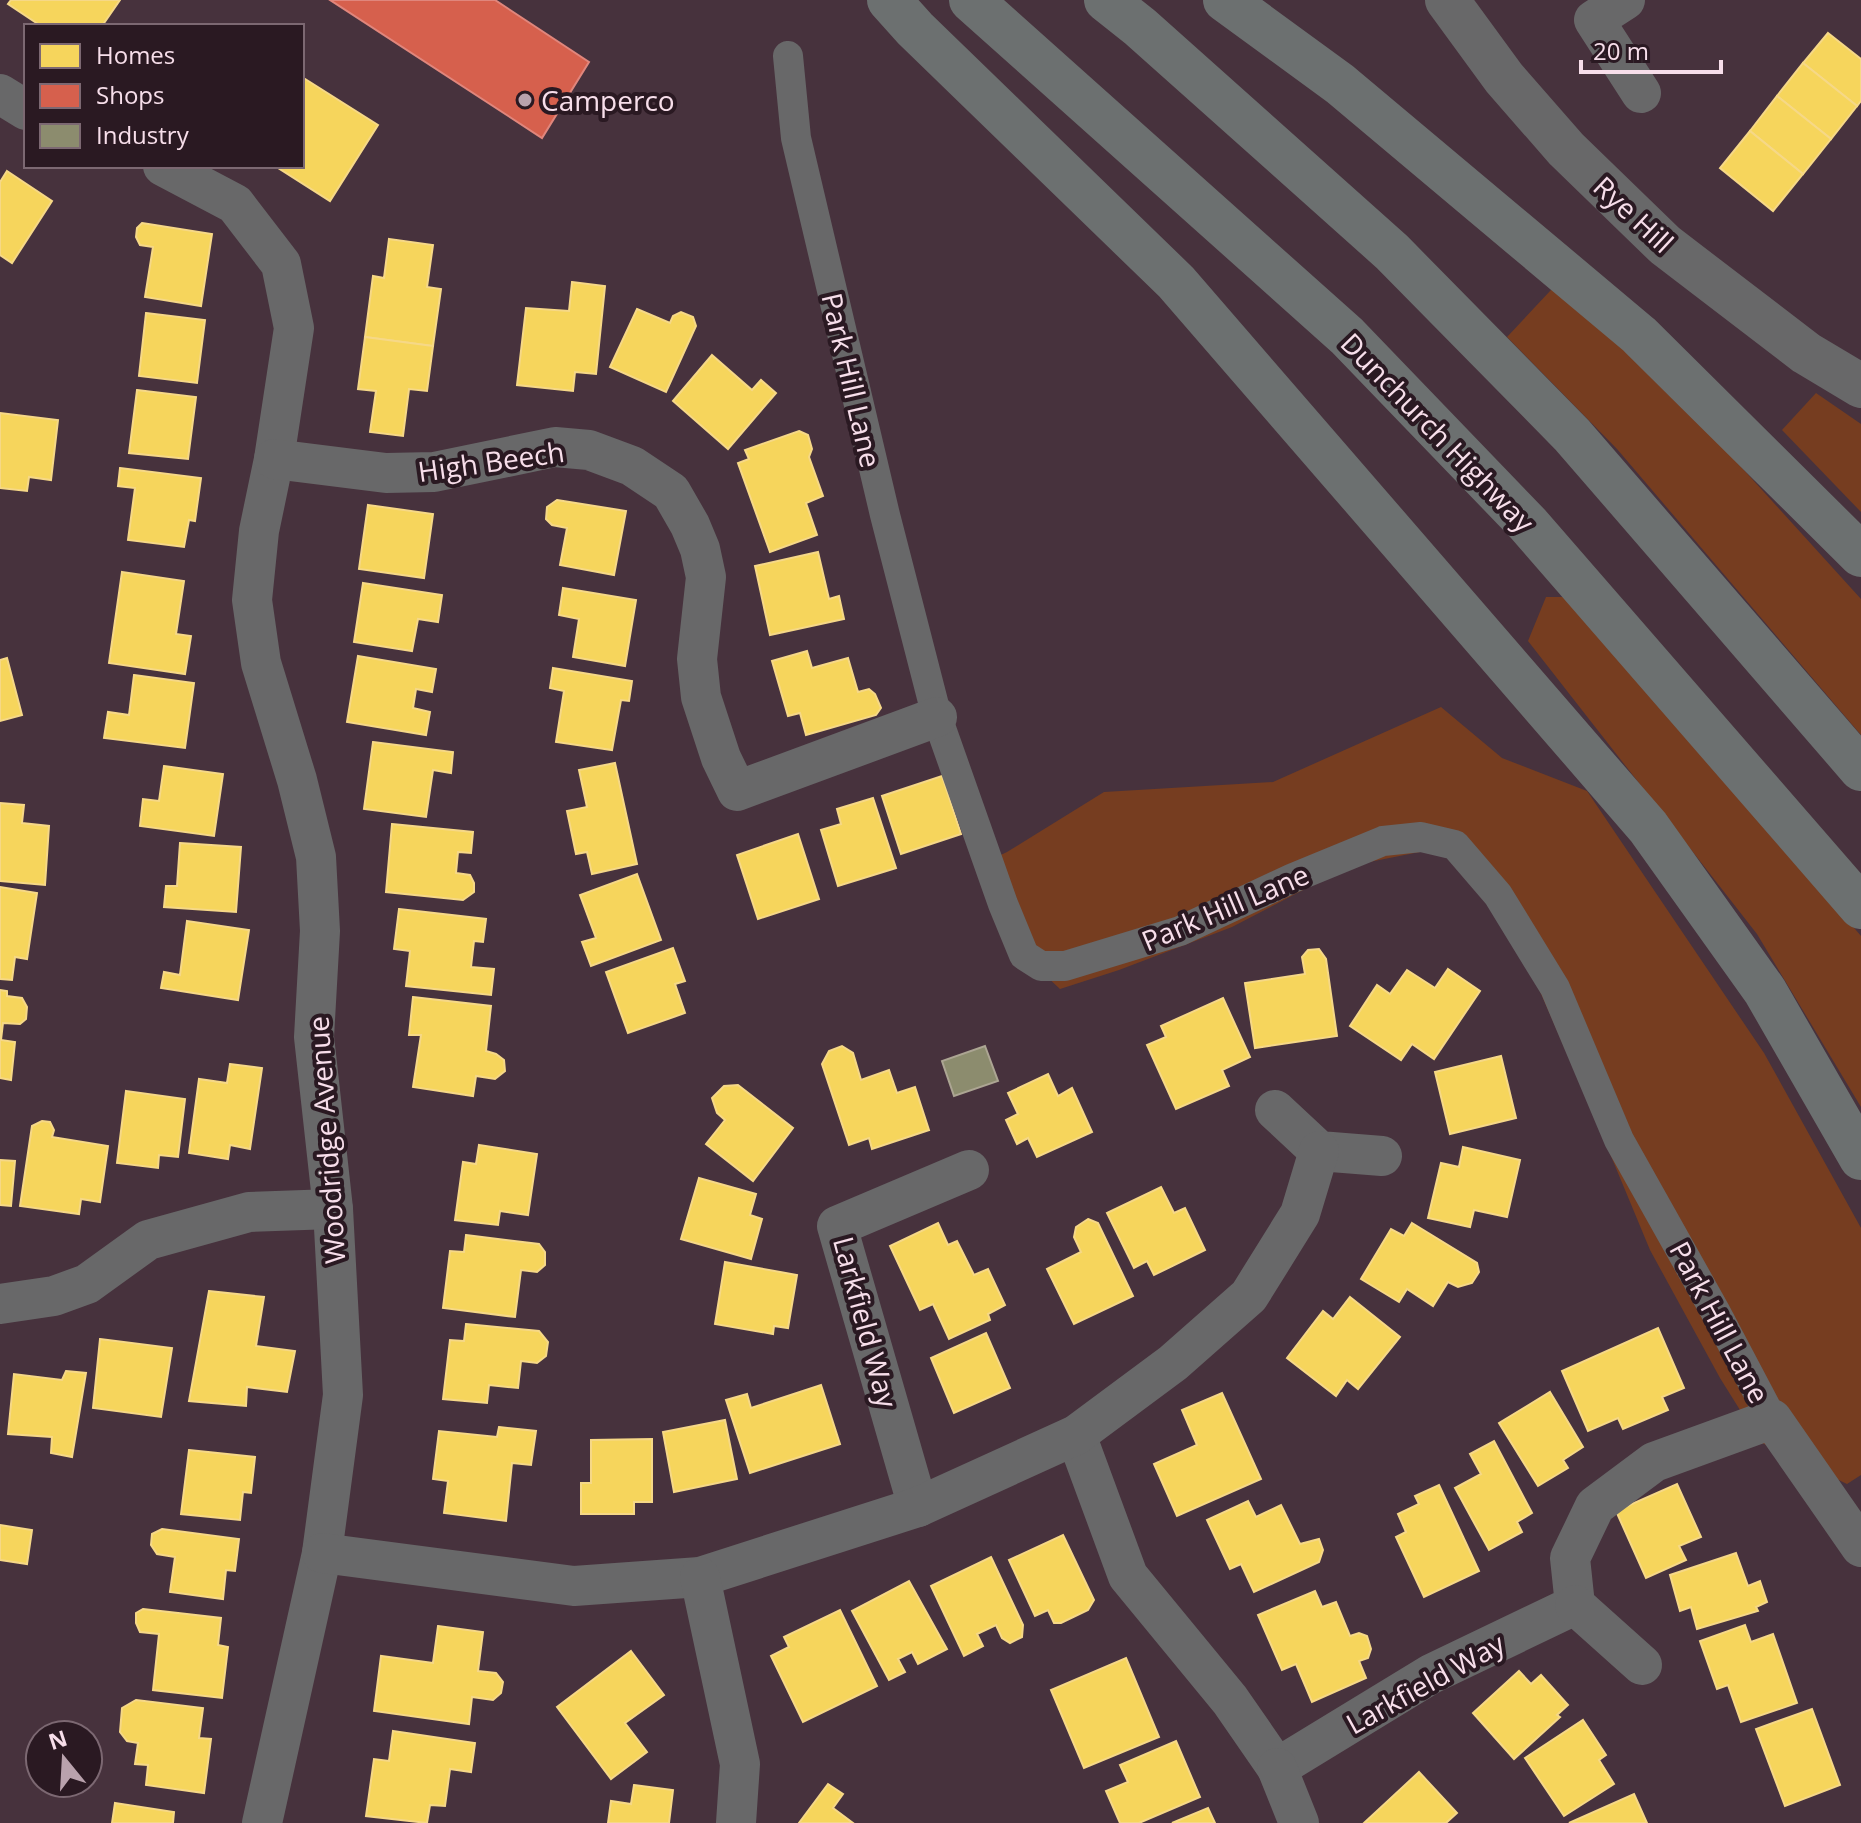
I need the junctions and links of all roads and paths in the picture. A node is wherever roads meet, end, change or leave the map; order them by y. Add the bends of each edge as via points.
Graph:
1 (889, 0) edge
2 (971, 0) edge
3 (1106, 0) edge
4 (1225, 0) edge
5 (1447, 0) edge
6 (1625, 0) edge
7 (788, 56) dead end
8 (1641, 93) dead end
9 (0, 94) edge
10 (24, 109) edge
11 (167, 168) edge
12 (1861, 386) edge
13 (274, 459) junction
14 (1861, 555) edge
15 (937, 717) junction
16 (1861, 769) edge
17 (1861, 907) edge
18 (1275, 1110) dead end
19 (1319, 1151) junction
20 (1382, 1156) dead end
21 (1861, 1158) edge
22 (969, 1170) dead end
23 (333, 1209) junction
24 (0, 1304) edge
25 (1772, 1419) junction
26 (1076, 1435) junction
27 (918, 1507) junction
28 (1860, 1540) edge
29 (322, 1553) junction
30 (700, 1577) junction
31 (1575, 1605) junction
32 (1642, 1665) dead end
33 (1277, 1768) junction
34 (262, 1823) edge
35 (736, 1823) edge
36 (1299, 1823) edge

1 - 21 highway via 1176,282 1648,827 1765,991
2 - 17 highway, Dunchurch Highway via 1347,336 1528,524
3 - 16 highway via 1392,252 1572,435
4 - 14 highway via 1340,84 1639,335
5 - 12 street, Rye Hill via 1504,78 1566,149 1665,245 1806,353
6 - 8 street via 1594,20
7 - 15 street, Park Hill Lane via 796,138
9 - 10 street
11 - 13 street, Woodridge Avenue via 235,204 281,264 294,328
13 - 15 street, High Beech via 386,473 434,472 555,447 589,450 632,466 671,492 700,549 706,577 697,659 701,697 737,791
13 - 23 street, Woodridge Avenue via 252,600 261,663 316,857 320,931 314,1037
15 - 25 street, Park Hill Lane via 1008,917 1024,955 1041,966 1065,966 1180,931 1383,841 1421,837 1455,845 1498,895 1555,988 1619,1140
18 - 19 street
19 - 20 street
19 - 26 street via 1300,1214 1249,1296 1173,1363
22 - 27 street, Larkfield Way via 837,1226
23 - 24 street via 249,1212 148,1240 87,1284 54,1296
23 - 29 street, Woodridge Avenue via 343,1395
25 - 28 street, Park Hill Lane
25 - 31 street via 1654,1462 1595,1506 1570,1558
26 - 27 street
26 - 33 street via 1128,1576 1230,1700
27 - 30 street
29 - 30 street via 574,1586
29 - 34 street, Woodridge Avenue
30 - 35 street via 740,1764
31 - 32 street
31 - 33 street, Larkfield Way via 1431,1674
33 - 36 street

